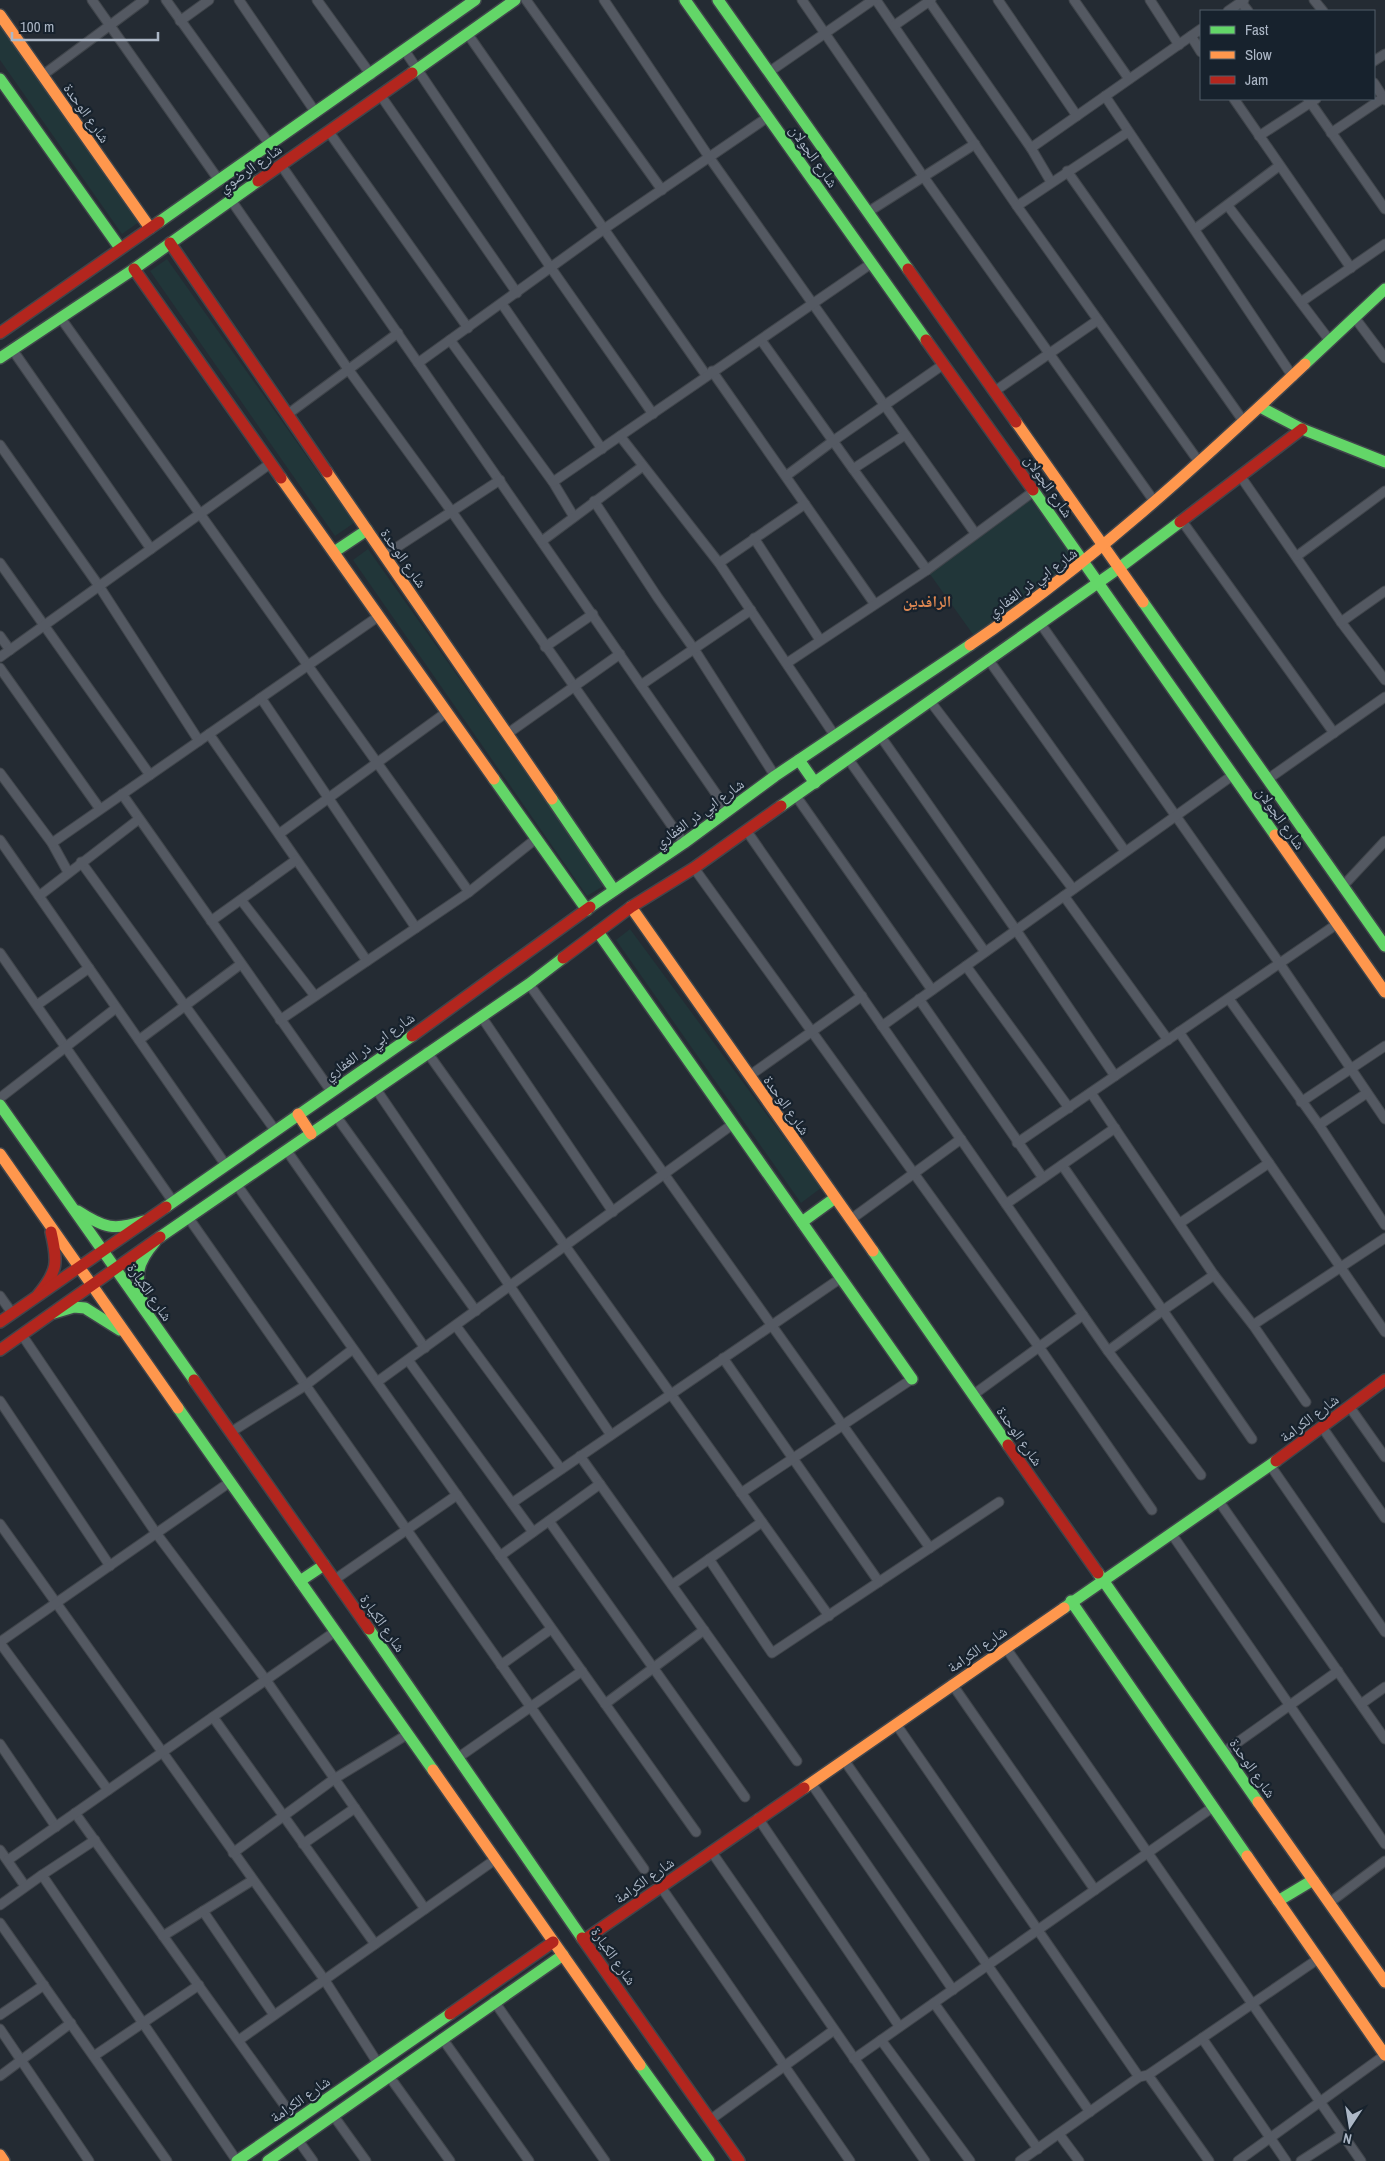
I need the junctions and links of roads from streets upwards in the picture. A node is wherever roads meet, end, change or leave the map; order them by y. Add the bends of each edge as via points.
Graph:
1 (92, 0) edge
2 (144, 0) edge
3 (166, 0) edge
4 (209, 0) edge
5 (239, 0) edge
6 (475, 0) edge
7 (515, 0) edge
8 (526, 0) edge
9 (604, 0) edge
10 (685, 0) edge
11 (718, 0) edge
12 (802, 0) edge
13 (874, 0) edge
14 (998, 0) edge
15 (1074, 0) edge
16 (1150, 0) edge
17 (1314, 0) edge
18 (321, 1) edge
19 (930, 1) edge
20 (1243, 1) edge
21 (1230, 10) edge
22 (1322, 10) edge
23 (0, 15) edge
24 (180, 20) junction
25 (109, 26) junction
26 (895, 26) junction
27 (1200, 30) edge
28 (467, 33) junction
29 (824, 33) junction
30 (1191, 36) junction
31 (1179, 45) junction
32 (1200, 50) edge
33 (406, 51) junction
34 (418, 71) junction
35 (769, 72) junction
36 (43, 75) junction
37 (371, 75) junction
38 (0, 79) edge
39 (1129, 80) junction
40 (1375, 85) edge
41 (381, 96) junction
42 (1105, 96) junction
43 (1384, 99) edge
44 (1235, 100) edge
45 (1312, 100) edge
46 (316, 113) junction
47 (1077, 116) junction
48 (768, 117) junction
49 (329, 132) junction
50 (1128, 132) junction
51 (1331, 133) junction
52 (1259, 136) junction
53 (975, 144) junction
54 (270, 145) junction
55 (1031, 148) junction
56 (709, 157) junction
57 (282, 165) junction
58 (1279, 166) junction
59 (1067, 172) junction
60 (923, 176) junction
61 (218, 180) junction
62 (1052, 182) junction
63 (662, 190) junction
64 (231, 200) junction
65 (1017, 206) junction
66 (1228, 206) junction
67 (1385, 209) edge
68 (868, 212) junction
69 (150, 228) junction
70 (1195, 229) junction
71 (604, 230) junction
72 (170, 243) junction
73 (1385, 244) edge
74 (120, 248) junction
75 (872, 263) junction
76 (552, 268) junction
77 (1351, 268) junction
78 (134, 269) junction
79 (1385, 289) edge
80 (517, 293) junction
81 (1301, 302) junction
82 (502, 304) junction
83 (812, 304) junction
84 (60, 317) junction
85 (1355, 318) junction
86 (1098, 320) junction
87 (468, 328) junction
88 (0, 333) edge
89 (398, 333) junction
90 (450, 340) junction
91 (761, 340) junction
92 (1330, 341) junction
93 (12, 349) junction
94 (1048, 353) junction
95 (0, 358) edge
96 (1385, 358) edge
97 (418, 363) junction
98 (944, 364) junction
99 (348, 370) junction
100 (709, 373) junction
101 (1293, 377) junction
102 (995, 391) junction
103 (884, 406) junction
104 (1260, 407) junction
105 (288, 414) junction
106 (653, 414) junction
107 (1244, 422) junction
108 (1302, 430) junction
109 (905, 435) junction
110 (620, 436) junction
111 (833, 441) junction
112 (0, 445) edge
113 (602, 449) junction
114 (1199, 462) junction
115 (1385, 462) edge
116 (271, 463) junction
117 (643, 466) junction
118 (853, 469) junction
119 (786, 476) junction
120 (1241, 477) junction
121 (500, 480) junction
122 (553, 482) junction
123 (1034, 492) junction
124 (1385, 492) edge
125 (594, 501) junction
126 (1154, 501) junction
127 (806, 504) junction
128 (452, 512) junction
129 (200, 514) junction
130 (574, 517) junction
131 (1182, 521) junction
132 (367, 530) junction
133 (975, 533) junction
134 (754, 538) junction
135 (542, 541) junction
136 (1104, 545) junction
137 (151, 549) junction
138 (334, 552) junction
139 (385, 556) junction
140 (1297, 556) junction
141 (1084, 562) junction
142 (0, 563) edge
143 (719, 563) junction
144 (1119, 568) junction
145 (927, 570) junction
146 (1098, 582) junction
147 (99, 586) junction
148 (1385, 591) edge
149 (874, 603) junction
150 (751, 610) junction
151 (593, 614) junction
152 (379, 616) junction
153 (1341, 622) junction
154 (1040, 623) junction
155 (44, 626) junction
156 (0, 636) edge
157 (820, 640) junction
158 (545, 647) junction
159 (694, 649) junction
160 (10, 650) junction
161 (620, 654) junction
162 (0, 657) edge
163 (988, 659) junction
164 (787, 663) junction
165 (308, 665) junction
166 (0, 668) edge
167 (1385, 680) edge
168 (642, 685) junction
169 (573, 687) junction
170 (1385, 697) edge
171 (261, 698) junction
172 (930, 701) junction
173 (447, 712) junction
174 (1334, 733) junction
175 (209, 734) junction
176 (507, 734) junction
177 (835, 736) junction
178 (882, 737) junction
179 (199, 741) junction
180 (799, 760) junction
181 (849, 760) junction
182 (378, 764) junction
183 (0, 773) edge
184 (150, 775) junction
185 (1233, 775) junction
186 (775, 776) junction
187 (1268, 779) junction
188 (815, 783) junction
189 (122, 794) junction
190 (796, 796) junction
191 (329, 798) junction
192 (100, 809) junction
193 (728, 811) junction
194 (1176, 816) junction
195 (139, 819) junction
196 (746, 830) junction
197 (279, 834) junction
198 (536, 838) junction
199 (0, 840) edge
200 (1385, 841) edge
201 (52, 843) junction
202 (684, 843) junction
203 (1126, 852) junction
204 (296, 860) junction
205 (81, 862) junction
206 (694, 868) junction
207 (68, 872) junction
208 (1343, 886) junction
209 (1073, 889) junction
210 (614, 890) junction
211 (469, 892) junction
212 (39, 896) junction
213 (1064, 896) junction
214 (240, 900) junction
215 (631, 908) junction
216 (587, 910) junction
217 (211, 921) junction
218 (1338, 924) junction
219 (416, 928) junction
220 (1016, 930) junction
221 (598, 932) junction
222 (1385, 946) edge
223 (985, 952) junction
224 (0, 953) edge
225 (366, 961) junction
226 (241, 964) junction
227 (1280, 964) junction
228 (966, 966) junction
229 (89, 968) junction
230 (530, 984) junction
231 (932, 990) junction
232 (1385, 992) edge
233 (315, 996) junction
234 (862, 996) junction
235 (919, 999) junction
236 (1228, 999) junction
237 (37, 1005) junction
238 (186, 1005) junction
239 (116, 1008) junction
240 (481, 1016) junction
241 (280, 1020) junction
242 (882, 1026) junction
243 (812, 1032) junction
244 (1180, 1032) junction
245 (139, 1040) junction
246 (1168, 1040) junction
247 (66, 1046) junction
248 (1385, 1046) edge
249 (427, 1052) junction
250 (1352, 1068) junction
251 (749, 1076) junction
252 (1115, 1076) junction
253 (376, 1089) junction
254 (331, 1091) junction
255 (1091, 1093) junction
256 (1367, 1093) junction
257 (0, 1098) edge
258 (1301, 1102) junction
259 (0, 1104) edge
260 (1068, 1108) junction
261 (298, 1114) junction
262 (336, 1116) junction
263 (1385, 1119) edge
264 (733, 1124) junction
265 (1319, 1125) junction
266 (1115, 1128) junction
267 (275, 1130) junction
268 (311, 1134) junction
269 (961, 1139) junction
270 (1018, 1143) junction
271 (287, 1151) junction
272 (0, 1154) edge
273 (225, 1164) junction
274 (1269, 1164) junction
275 (1062, 1165) junction
276 (914, 1173) junction
277 (665, 1174) junction
278 (1043, 1178) junction
279 (237, 1185) junction
280 (835, 1198) junction
281 (172, 1200) junction
282 (1006, 1204) junction
283 (73, 1208) junction
284 (612, 1212) junction
285 (188, 1217) junction
286 (850, 1220) junction
287 (144, 1221) junction
288 (802, 1222) junction
289 (1180, 1224) junction
290 (50, 1225) junction
291 (1385, 1225) edge
292 (1385, 1238) edge
293 (154, 1242) junction
294 (565, 1246) junction
295 (103, 1251) junction
296 (80, 1267) junction
297 (1340, 1267) junction
298 (116, 1269) junction
299 (1214, 1275) junction
300 (841, 1278) junction
301 (93, 1286) junction
302 (510, 1286) junction
303 (0, 1296) edge
304 (38, 1296) junction
305 (476, 1311) junction
306 (1162, 1311) junction
307 (146, 1312) junction
308 (12, 1313) junction
309 (54, 1313) junction
310 (1083, 1315) junction
311 (0, 1322) edge
312 (772, 1325) junction
313 (1253, 1325) junction
314 (456, 1326) junction
315 (1385, 1332) edge
316 (22, 1334) junction
317 (127, 1335) junction
318 (1040, 1347) junction
319 (425, 1348) junction
320 (353, 1349) junction
321 (0, 1350) edge
322 (1108, 1351) junction
323 (723, 1358) junction
324 (408, 1360) junction
325 (912, 1379) joint
326 (1385, 1380) edge
327 (377, 1382) junction
328 (306, 1385) junction
329 (671, 1394) junction
330 (973, 1395) junction
331 (0, 1401) edge
332 (1306, 1402) dead end
333 (1349, 1406) junction
334 (843, 1425) junction
335 (1322, 1427) junction
336 (230, 1432) junction
337 (611, 1436) junction
338 (1252, 1439) dead end
339 (580, 1456) junction
340 (1385, 1457) edge
341 (793, 1458) junction
342 (1270, 1465) junction
343 (561, 1469) junction
344 (1202, 1476) dead end
345 (230, 1482) junction
346 (600, 1484) junction
347 (741, 1492) junction
348 (457, 1495) junction
349 (1218, 1500) junction
350 (999, 1502) dead end
351 (512, 1503) junction
352 (1152, 1510) dead end
353 (1385, 1518) edge
354 (549, 1521) junction
355 (762, 1522) junction
356 (0, 1524) edge
357 (407, 1530) junction
358 (534, 1532) junction
359 (156, 1533) junction
360 (1171, 1533) junction
361 (930, 1548) junction
362 (500, 1556) junction
363 (709, 1559) junction
364 (324, 1565) junction
365 (110, 1566) junction
366 (334, 1580) junction
367 (300, 1581) junction
368 (1104, 1581) junction
369 (879, 1582) junction
370 (672, 1585) junction
371 (1072, 1602) junction
372 (56, 1603) junction
373 (829, 1616) junction
374 (552, 1629) junction
375 (704, 1630) junction
376 (336, 1631) junction
377 (1385, 1632) edge
378 (0, 1642) edge
379 (1006, 1648) junction
380 (501, 1665) junction
381 (654, 1667) junction
382 (582, 1671) junction
383 (1338, 1671) junction
384 (266, 1680) junction
385 (952, 1684) junction
386 (1385, 1687) edge
387 (605, 1704) junction
388 (1361, 1704) junction
389 (1290, 1705) junction
390 (531, 1708) junction
391 (213, 1717) junction
392 (896, 1724) junction
393 (408, 1734) junction
394 (1385, 1739) edge
395 (0, 1744) edge
396 (1224, 1752) junction
397 (162, 1753) junction
398 (459, 1757) junction
399 (844, 1760) junction
400 (797, 1761) dead end
401 (334, 1779) junction
402 (811, 1783) junction
403 (108, 1790) junction
404 (746, 1797) dead end
405 (1213, 1807) junction
406 (355, 1808) junction
407 (75, 1813) junction
408 (284, 1816) junction
409 (758, 1818) junction
410 (56, 1827) junction
411 (696, 1832) dead end
412 (95, 1840) junction
413 (303, 1844) junction
414 (1385, 1844) edge
415 (0, 1850) edge
416 (711, 1851) junction
417 (233, 1853) junction
418 (1148, 1853) junction
419 (496, 1859) junction
420 (8, 1860) junction
421 (1385, 1862) edge
422 (644, 1869) dead end
423 (42, 1874) junction
424 (253, 1880) junction
425 (1313, 1880) junction
426 (26, 1886) junction
427 (660, 1887) junction
428 (1096, 1890) junction
429 (1278, 1901) junction
430 (1330, 1903) junction
431 (0, 1905) edge
432 (425, 1909) junction
433 (202, 1911) junction
434 (0, 1923) edge
435 (1038, 1930) junction
436 (163, 1936) junction
437 (584, 1940) junction
438 (552, 1942) junction
439 (375, 1944) junction
440 (564, 1954) junction
441 (1318, 1959) junction
442 (987, 1966) junction
443 (324, 1980) junction
444 (1385, 1982) edge
445 (44, 1985) junction
446 (199, 1985) junction
447 (953, 1990) junction
448 (494, 2002) junction
449 (934, 2003) junction
450 (1253, 2004) junction
451 (0, 2015) edge
452 (274, 2015) junction
453 (143, 2022) junction
454 (70, 2023) junction
455 (899, 2026) junction
456 (0, 2029) edge
457 (834, 2030) junction
458 (442, 2038) junction
459 (1202, 2038) junction
460 (239, 2040) junction
461 (881, 2040) junction
462 (1385, 2055) edge
463 (94, 2056) junction
464 (854, 2059) junction
465 (22, 2060) junction
466 (377, 2062) junction
467 (785, 2067) junction
468 (0, 2076) edge
469 (389, 2076) junction
470 (1144, 2076) junction
471 (1320, 2102) junction
472 (308, 2111) junction
473 (1090, 2112) junction
474 (333, 2115) junction
475 (295, 2120) junction
476 (710, 2120) junction
477 (319, 2125) junction
478 (1059, 2134) junction
479 (1343, 2134) junction
480 (1270, 2138) junction
481 (298, 2140) junction
482 (1038, 2149) junction
483 (0, 2155) edge
484 (706, 2160) edge
485 (4, 2161) edge
486 (88, 2161) edge
487 (168, 2161) edge
488 (237, 2161) edge
489 (268, 2161) edge
490 (313, 2161) edge
491 (366, 2161) edge
492 (450, 2161) edge
493 (529, 2161) edge
494 (605, 2161) edge
495 (739, 2161) edge
496 (850, 2161) edge
497 (925, 2161) edge
498 (970, 2161) edge
499 (1020, 2161) edge
500 (1078, 2161) edge
501 (1209, 2161) edge
502 (1238, 2161) edge
503 (1286, 2161) edge
504 (1301, 2161) edge
505 (1361, 2161) edge

1 - 25 street
2 - 25 street
3 - 24 street
4 - 24 street
5 - 46 street
6 - 33 street, شارع الرضوي
7 - 28 street, شارع الرضوي
8 - 63 street
9 - 56 street
10 - 48 street, شارع الجولان
11 - 35 street, شارع الجولان
12 - 29 street
13 - 26 street
13 - 29 street
14 - 47 street
15 - 39 street
16 - 31 street
17 - 22 street
18 - 37 street
19 - 26 street
19 - 55 street
20 - 21 street
23 - 36 street, شارع الوحدة
24 - 54 street
25 - 36 street
25 - 61 street
26 - 53 street
27 - 30 street
28 - 34 street, شارع الرضوي
28 - 71 street
29 - 35 street
29 - 60 street
30 - 31 street
30 - 32 street
31 - 39 street
33 - 34 street
33 - 37 street, شارع الرضوي
34 - 41 street, شارع الرضوي
34 - 76 street
35 - 68 street, شارع الجولان
36 - 69 street, شارع الوحدة
37 - 46 street, شارع الرضوي
38 - 74 street
39 - 42 street
40 - 43 street
41 - 49 street, شارع الرضوي
41 - 80 street
42 - 47 street
42 - 50 street
43 - 51 street
44 - 52 street
45 - 51 street
45 - 52 street
46 - 54 street, شارع الرضوي
47 - 55 street
48 - 56 street
48 - 75 street, شارع الجولان
49 - 57 street, شارع الرضوي
49 - 87 street
50 - 59 street
50 - 70 street
51 - 67 street
52 - 58 street
53 - 60 street
53 - 65 street
54 - 61 street, شارع الرضوي
55 - 62 street
56 - 63 street
56 - 83 street
57 - 64 street, شارع الرضوي
57 - 89 street
58 - 66 street
58 - 77 street
59 - 62 street
59 - 107 street
60 - 68 street
60 - 94 street
61 - 69 street, شارع الرضوي
62 - 65 street
63 - 71 street
64 - 72 street, شارع الرضوي
64 - 99 street
65 - 86 street
66 - 70 street
66 - 81 street
68 - 102 street, شارع الجولان
69 - 74 street, شارع الرضوي
70 - 101 street
71 - 76 street
71 - 100 street
72 - 78 street, شارع الرضوي
72 - 105 street, شارع الوحدة
73 - 77 street
74 - 88 street, شارع الرضوي
75 - 83 street
75 - 98 street, شارع الجولان
76 - 80 street
76 - 106 street
77 - 81 street
78 - 84 street, شارع الرضوي
78 - 116 street
79 - 85 street, شارع ابي ذر الغفاري
80 - 82 street
81 - 92 street
82 - 87 street
82 - 113 street
83 - 91 street
83 - 103 street
84 - 93 street, شارع الرضوي
84 - 129 street
85 - 92 street, شارع ابي ذر الغفاري
85 - 96 street
86 - 94 street
86 - 114 street
87 - 90 street
89 - 97 street
89 - 99 street
90 - 97 street
90 - 122 street
91 - 100 street
91 - 111 street
92 - 101 street, شارع ابي ذر الغفاري
93 - 95 street, شارع الرضوي
93 - 137 street
94 - 102 street
94 - 126 street
97 - 121 street
98 - 103 street
98 - 123 street, شارع الجولان
99 - 105 street
99 - 128 street
100 - 106 street
100 - 119 street
101 - 104 street, شارع ابي ذر الغفاري
102 - 136 street, شارع الجولان
103 - 109 street
103 - 111 street
104 - 107 street, شارع ابي ذر الغفاري
104 - 108 street
105 - 132 street, شارع الوحدة
106 - 110 street
107 - 114 street, شارع ابي ذر الغفاري
108 - 115 street
108 - 120 street
109 - 118 street
109 - 133 street
110 - 113 street
110 - 117 street
111 - 118 street
111 - 119 street
112 - 147 street
113 - 122 street
114 - 126 street, شارع ابي ذر الغفاري
116 - 129 street
116 - 138 street
117 - 125 street
117 - 143 street
118 - 145 street
119 - 127 street
120 - 131 street
120 - 140 street
121 - 128 street
121 - 135 street
122 - 130 street
123 - 133 street
123 - 141 street, شارع الجولان
124 - 140 street
125 - 130 street
125 - 159 street
126 - 136 street, شارع ابي ذر الغفاري
127 - 134 street
127 - 149 street
128 - 139 street
128 - 158 street
129 - 137 street
129 - 165 street
130 - 135 street
131 - 144 street
131 - 174 street
132 - 138 street
132 - 139 street, شارع الوحدة
133 - 145 street
134 - 143 street
134 - 157 street
135 - 151 street
136 - 141 street, شارع ابي ذر الغفاري
136 - 144 street, شارع الجولان
137 - 147 street
138 - 152 street
139 - 176 street, شارع الوحدة
140 - 153 street
141 - 146 street, شارع الجولان
141 - 177 street, شارع ابي ذر الغفاري via 977,640
142 - 155 street
143 - 150 street
144 - 146 street
144 - 187 street, شارع الجولان
145 - 149 street
146 - 154 street
146 - 185 street, شارع الجولان
147 - 155 street
147 - 179 street
148 - 153 street
149 - 157 street
150 - 159 street
150 - 164 street
151 - 158 street
151 - 161 street
152 - 165 street
152 - 173 street
153 - 167 street
154 - 163 street
154 - 194 street
155 - 160 street
155 - 184 street
156 - 160 street
157 - 164 street
158 - 169 street
159 - 168 street
159 - 186 street
160 - 162 street
161 - 168 street
161 - 169 street
163 - 172 street
163 - 203 street
164 - 177 street
165 - 171 street
165 - 182 street
166 - 192 street
168 - 193 street
169 - 176 street
169 - 202 street
170 - 174 street
171 - 175 street
171 - 191 street
172 - 178 street
172 - 209 street
173 - 182 street
173 - 198 street
174 - 187 street
175 - 179 street
175 - 197 street
176 - 210 street, شارع الوحدة
177 - 180 street, شارع ابي ذر الغفاري
178 - 181 street
178 - 220 street
179 - 184 street
180 - 186 street, شارع ابي ذر الغفاري
180 - 188 street
181 - 188 street
181 - 223 street
182 - 191 street
182 - 211 street
183 - 201 street
184 - 189 street
185 - 194 street
185 - 218 street, شارع الجولان
186 - 193 street, شارع ابي ذر الغفاري
187 - 208 street, شارع الجولان
188 - 190 street
189 - 192 street
189 - 195 street
190 - 196 street
190 - 231 street
191 - 197 street
191 - 219 street
192 - 201 street
193 - 202 street, شارع ابي ذر الغفاري
194 - 203 street
194 - 227 street
195 - 205 street
195 - 217 street
196 - 206 street
196 - 234 street
197 - 204 street
198 - 211 street
198 - 216 street
199 - 212 street
200 - 208 street
201 - 207 street
202 - 210 street, شارع ابي ذر الغفاري
203 - 209 street
204 - 214 street
204 - 225 street
205 - 207 street
205 - 238 street
206 - 215 street
206 - 243 street
207 - 212 street
208 - 222 street, شارع الجولان
209 - 213 street
210 - 216 street, شارع ابي ذر الغفاري
211 - 219 street
212 - 229 street
213 - 220 street
213 - 246 street
214 - 217 street
214 - 233 street
215 - 221 street
215 - 251 street, شارع الوحدة
216 - 254 street, شارع ابي ذر الغفاري
217 - 226 street
218 - 227 street
218 - 232 street, شارع الجولان
219 - 225 street
220 - 223 street
220 - 252 street
221 - 230 street
221 - 264 street
223 - 228 street
224 - 237 street
225 - 233 street
226 - 238 street
226 - 241 street
227 - 236 street
227 - 250 street
228 - 231 street
228 - 260 street
229 - 237 street
229 - 239 street
230 - 240 street
230 - 277 street
231 - 235 street
233 - 241 street
234 - 242 street
234 - 243 street
235 - 242 street
235 - 270 street
236 - 244 street
236 - 258 street
237 - 247 street
238 - 245 street
238 - 267 street
239 - 245 street
239 - 247 street
240 - 249 street
240 - 284 street
241 - 254 street
242 - 269 street
243 - 251 street
243 - 276 street
244 - 246 street
244 - 274 street
245 - 273 street
246 - 252 street
247 - 257 street
247 - 281 street
248 - 250 street
249 - 253 street
249 - 294 street
250 - 256 street
250 - 258 street
251 - 280 street, شارع الوحدة
252 - 255 street
253 - 262 street
253 - 302 street
254 - 261 street, شارع ابي ذر الغفاري
255 - 260 street
255 - 266 street
256 - 263 street
256 - 265 street
258 - 265 street
259 - 283 street, شارع الكيارة
260 - 270 street
261 - 267 street, شارع ابي ذر الغفاري
261 - 268 street
262 - 268 street
262 - 305 street
264 - 277 street
264 - 288 street
265 - 291 street
266 - 275 street
266 - 289 street
267 - 273 street, شارع ابي ذر الغفاري
268 - 271 street
269 - 276 street
269 - 282 street
270 - 278 street
271 - 279 street
271 - 319 street
272 - 290 street
273 - 281 street, شارع ابي ذر الغفاري
274 - 289 street
274 - 297 street
275 - 278 street
275 - 306 street
276 - 286 street
276 - 318 street
277 - 284 street
277 - 312 street
278 - 282 street
279 - 285 street
279 - 320 street
280 - 286 street, شارع الوحدة
280 - 288 street
281 - 287 street, شارع ابي ذر الغفاري
282 - 310 street
283 - 287 street via 111,1230
283 - 295 street, شارع الكيارة
284 - 294 street
285 - 293 street
285 - 328 street
286 - 330 street, شارع الوحدة
287 - 295 street, شارع ابي ذر الغفاري
288 - 300 street
289 - 299 street
290 - 296 street
290 - 304 street via 58,1263
292 - 297 street
293 - 298 street
293 - 307 street via 141,1257 138,1268 138,1286
294 - 302 street
294 - 329 street
295 - 296 street, شارع ابي ذر الغفاري
295 - 298 street, شارع الكيارة
296 - 301 street
296 - 304 street, شارع ابي ذر الغفاري
297 - 313 street
297 - 315 street
298 - 301 street
298 - 307 street, شارع الكيارة
299 - 306 street
299 - 313 street
300 - 312 street
300 - 325 street
301 - 309 street
301 - 317 street
302 - 305 street
302 - 337 street
303 - 308 street
304 - 308 street, شارع ابي ذر الغفاري
305 - 314 street
306 - 322 street
306 - 338 street
307 - 336 street, شارع الكيارة
308 - 311 street, شارع ابي ذر الغفاري
309 - 316 street
309 - 317 street via 74,1307 85,1308
310 - 318 street
310 - 322 street
312 - 323 street
312 - 334 street
313 - 332 street
314 - 319 street
314 - 343 street
316 - 321 street
316 - 359 street
317 - 345 street
318 - 330 street
318 - 352 street
319 - 324 street
320 - 327 street
320 - 328 street
322 - 344 street
323 - 329 street
323 - 341 street
324 - 327 street
324 - 351 street
325 - 334 street
326 - 333 street, شارع الكرامة
327 - 348 street
328 - 336 street
328 - 357 street
329 - 337 street
329 - 347 street
330 - 368 street, شارع الوحدة
331 - 365 street
333 - 335 street, شارع الكرامة
333 - 340 street
334 - 341 street
334 - 361 street
335 - 342 street, شارع الكرامة
335 - 353 street
336 - 364 street, شارع الكيارة
337 - 339 street
339 - 343 street
339 - 346 street
341 - 347 street
341 - 369 street
342 - 349 street, شارع الكرامة
342 - 377 street
343 - 351 street
345 - 359 street
345 - 367 street
346 - 354 street
346 - 370 street
347 - 355 street
348 - 357 street
348 - 362 street
349 - 360 street, شارع الكرامة
349 - 383 street
350 - 361 street
351 - 358 street
354 - 358 street
354 - 381 street
355 - 363 street
355 - 373 street
356 - 372 street
357 - 366 street
357 - 380 street
358 - 362 street
359 - 365 street
359 - 384 street
360 - 368 street, شارع الكرامة
360 - 389 street
361 - 369 street
362 - 374 street
363 - 370 street
363 - 373 street via 772,1653
364 - 366 street, شارع الكيارة
364 - 367 street
365 - 372 street
366 - 398 street, شارع الكيارة
367 - 376 street
368 - 371 street, شارع الكرامة
368 - 396 street, شارع الوحدة
369 - 373 street
370 - 375 street
371 - 379 street, شارع الكرامة
371 - 405 street
372 - 378 street
372 - 397 street
374 - 380 street
374 - 382 street
375 - 381 street
375 - 400 street
376 - 384 street
376 - 393 street
378 - 403 street
379 - 385 street, شارع الكرامة
379 - 418 street
380 - 390 street
381 - 387 street
381 - 404 street
382 - 387 street
382 - 390 street
383 - 388 street
383 - 389 street
384 - 391 street
384 - 401 street
385 - 392 street, شارع الكرامة
385 - 428 street
386 - 388 street
387 - 411 street
388 - 394 street
389 - 396 street
389 - 414 street
390 - 398 street
390 - 422 street
391 - 397 street
391 - 408 street
392 - 399 street, شارع الكرامة
392 - 435 street
393 - 401 street
393 - 419 street
395 - 410 street
396 - 425 street, شارع الوحدة
397 - 403 street
397 - 417 street
398 - 437 street, شارع الكيارة
399 - 402 street, شارع الكرامة
399 - 442 street
401 - 406 street
401 - 408 street
402 - 409 street, شارع الكرامة
402 - 447 street
403 - 407 street
405 - 418 street
405 - 429 street
406 - 413 street
406 - 432 street
407 - 410 street
407 - 412 street
408 - 413 street
408 - 417 street
409 - 416 street, شارع الكرامة
409 - 455 street
410 - 420 street
412 - 423 street
412 - 436 street
413 - 439 street
415 - 420 street
416 - 427 street, شارع الكرامة
416 - 457 street
417 - 424 street
418 - 428 street
418 - 450 street
419 - 432 street
419 - 438 street
420 - 426 street
421 - 430 street
423 - 426 street
423 - 453 street
424 - 433 street
424 - 443 street
425 - 429 street
425 - 430 street, شارع الوحدة
426 - 431 street
427 - 437 street, شارع الكرامة
427 - 467 street
428 - 435 street
429 - 441 street
430 - 444 street, شارع الوحدة
432 - 439 street
433 - 436 street
433 - 452 street
434 - 445 street
435 - 442 street
435 - 470 street
436 - 446 street
437 - 476 street, شارع الكيارة
438 - 440 street
438 - 466 street, شارع الكرامة
439 - 443 street
440 - 448 street
440 - 484 street
441 - 450 street
441 - 462 street
442 - 447 street
442 - 473 street
443 - 452 street
443 - 466 street
445 - 451 street
445 - 454 street
446 - 453 street
446 - 460 street
447 - 449 street
448 - 458 street
448 - 494 street
449 - 455 street
449 - 482 street
450 - 459 street
450 - 471 street
452 - 460 street
453 - 463 street
453 - 488 street
454 - 463 street
454 - 465 street
455 - 461 street
456 - 465 street
457 - 464 street
457 - 467 street
458 - 469 street
458 - 493 street
459 - 470 street
459 - 480 street
460 - 475 street
461 - 464 street
461 - 498 street
462 - 471 street
463 - 487 street
464 - 497 street
465 - 468 street
465 - 486 street
466 - 472 street, شارع الكرامة
467 - 476 street
467 - 496 street
469 - 474 street
469 - 492 street
470 - 473 street
470 - 501 street
471 - 479 street
471 - 480 street
472 - 475 street, شارع الكرامة
472 - 477 street
473 - 478 street
474 - 477 street
474 - 491 street
475 - 488 street, شارع الكرامة
476 - 495 street, شارع الكيارة
477 - 481 street
478 - 482 street
478 - 500 street
479 - 504 street
479 - 505 street
480 - 502 street
480 - 503 street
481 - 489 street
481 - 490 street
482 - 499 street
483 - 485 street

